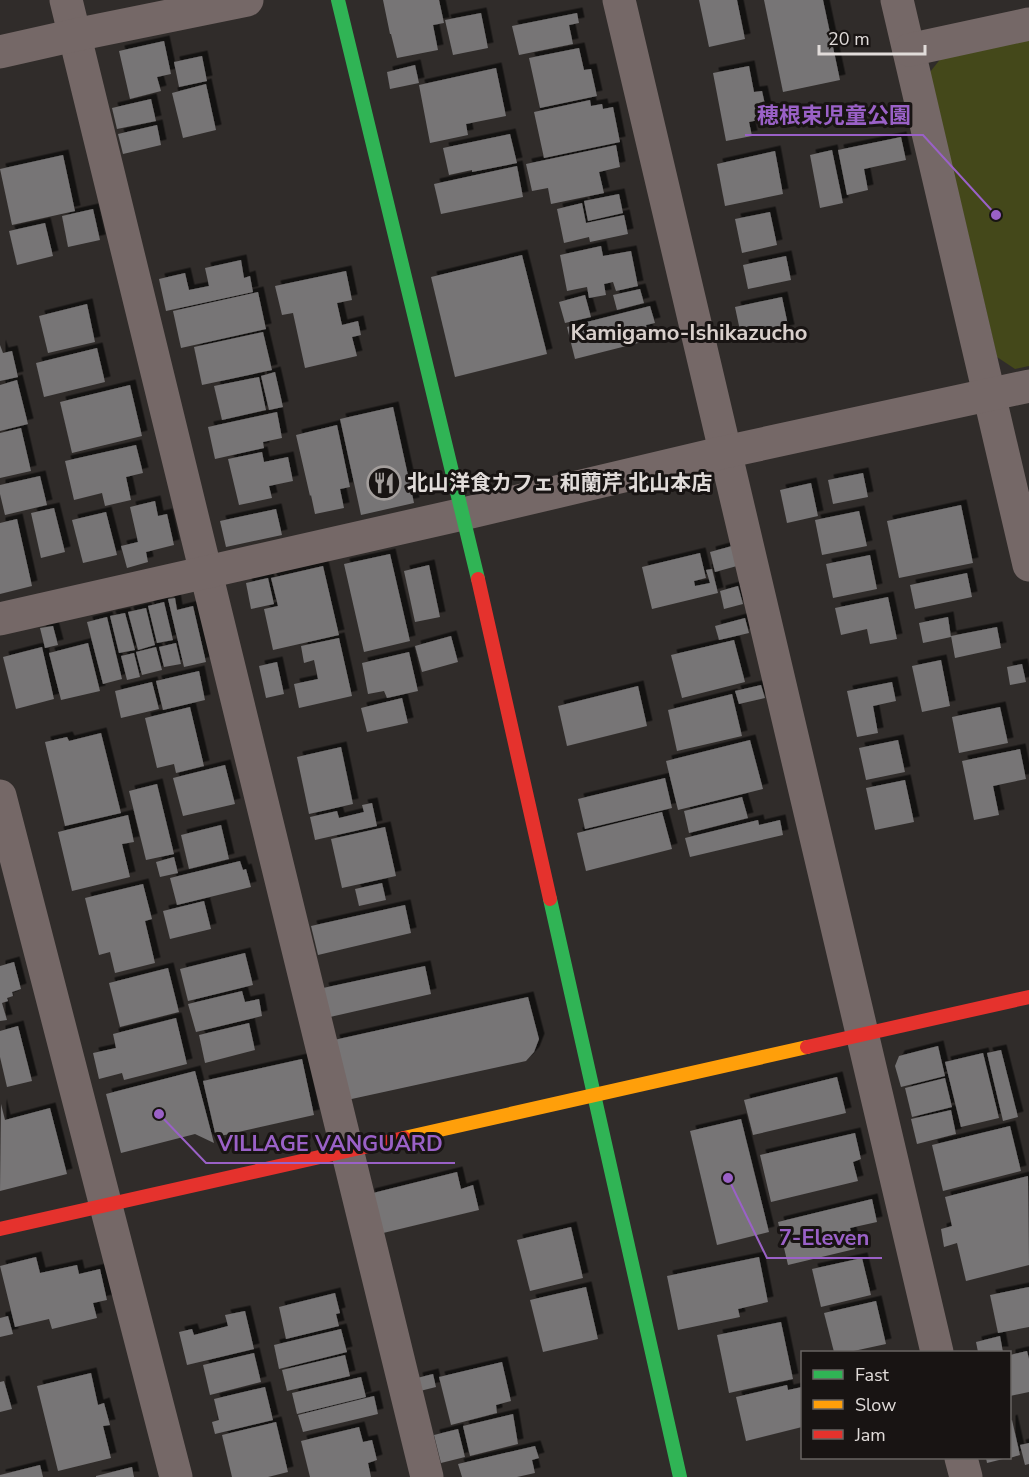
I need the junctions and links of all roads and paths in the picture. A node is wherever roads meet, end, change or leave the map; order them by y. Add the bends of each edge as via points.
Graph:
1 (66, 0) edge
2 (247, 0) edge
3 (338, 0) edge
4 (619, 0) edge
5 (897, 0) edge
6 (1029, 24) edge
7 (75, 35) junction
8 (909, 50) junction
9 (0, 52) edge
10 (1029, 386) edge
11 (989, 395) junction
12 (725, 452) junction
13 (463, 514) junction
14 (1029, 565) edge
15 (205, 572) junction
16 (0, 619) edge
17 (0, 796) edge
18 (1029, 997) edge
19 (862, 1034) junction
20 (594, 1095) junction
21 (347, 1151) junction
22 (105, 1205) junction
23 (0, 1229) edge
24 (937, 1351) edge
25 (961, 1459) edge
26 (176, 1477) edge
27 (427, 1477) edge
28 (680, 1477) edge
29 (966, 1477) edge

1 - 7 street
2 - 7 street
3 - 13 street
4 - 12 street
5 - 8 street
6 - 8 street
7 - 9 street
7 - 15 street
8 - 11 street
10 - 11 street
11 - 12 street
11 - 14 street
12 - 13 street
12 - 19 street
13 - 15 street
13 - 20 street
15 - 16 street
15 - 21 street
17 - 22 street
18 - 19 street
19 - 20 street
19 - 24 street
20 - 21 street
20 - 28 street
21 - 22 street
21 - 27 street
22 - 23 street
22 - 26 street
25 - 29 street

